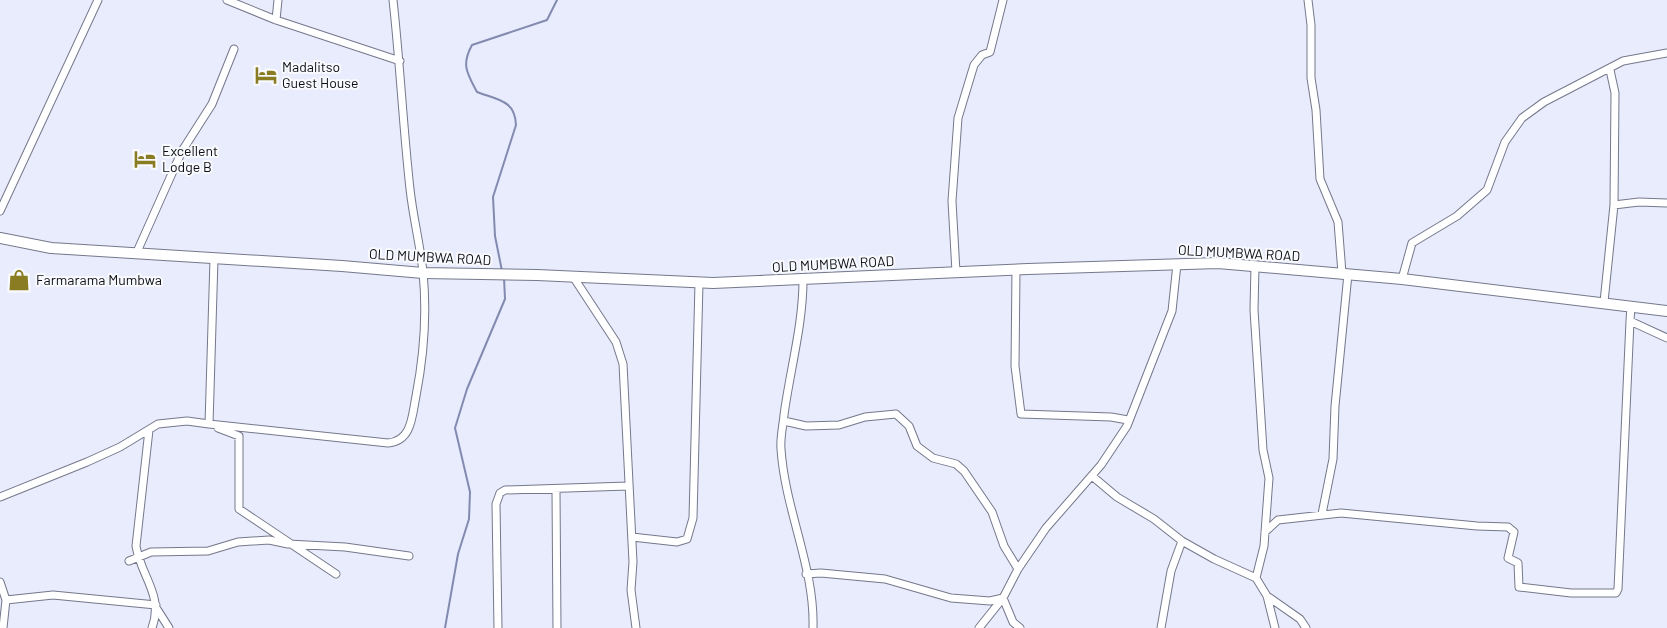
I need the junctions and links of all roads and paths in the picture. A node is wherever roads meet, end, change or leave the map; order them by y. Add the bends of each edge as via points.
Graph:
1 (98, 0) edge
2 (227, 0) edge
3 (278, 0) edge
4 (393, 0) edge
5 (1003, 0) edge
6 (1308, 0) edge
7 (276, 20) junction
8 (234, 49) dead end
9 (1667, 53) edge
10 (400, 61) junction
11 (1610, 70) junction
12 (1667, 203) edge
13 (1614, 205) junction
14 (0, 211) edge
15 (0, 238) edge
16 (136, 254) junction
17 (214, 259) junction
18 (1176, 264) junction
19 (1255, 266) junction
20 (1016, 269) junction
21 (956, 272) junction
22 (423, 273) junction
23 (1345, 274) junction
24 (574, 278) junction
25 (1402, 279) junction
26 (803, 280) junction
27 (699, 283) junction
28 (1604, 302) junction
29 (1631, 306) junction
30 (1667, 311) edge
31 (1630, 321) junction
32 (1667, 338) edge
33 (1128, 420) junction
34 (784, 421) junction
35 (209, 424) junction
36 (149, 430) junction
37 (1092, 476) junction
38 (628, 486) junction
39 (556, 490) junction
40 (0, 497) edge
41 (1322, 514) junction
42 (1265, 532) junction
43 (632, 537) junction
44 (1182, 541) junction
45 (288, 544) junction
46 (138, 556) junction
47 (409, 556) dead end
48 (129, 561) dead end
49 (1018, 569) junction
50 (336, 574) dead end
51 (806, 574) junction
52 (1256, 578) junction
53 (0, 582) edge
54 (1267, 596) junction
55 (1002, 598) junction
56 (6, 600) junction
57 (156, 607) junction
58 (3, 628) edge
59 (152, 628) edge
60 (169, 628) edge
61 (498, 628) edge
62 (556, 628) edge
63 (636, 628) edge
64 (813, 628) edge
65 (979, 628) edge
66 (1020, 628) edge
67 (1161, 628) edge
68 (1275, 628) edge
69 (1306, 628) edge

1 - 14 street
2 - 7 street
3 - 7 street
4 - 10 street
5 - 21 street via 990,52 982,55 974,65 958,118 952,201
6 - 23 street via 1320,179 1338,222
7 - 10 street
8 - 16 street via 212,104 182,152
9 - 11 street via 1623,61
10 - 22 street via 410,188
11 - 13 street via 1615,93
11 - 25 street via 1544,102 1522,118 1506,142 1487,190 1457,216 1412,244
12 - 13 street
13 - 28 street
15 - 16 main road, OLD MUMBWA ROAD via 51,248
16 - 17 main road, OLD MUMBWA ROAD
17 - 22 main road, OLD MUMBWA ROAD
17 - 35 street
18 - 19 main road, OLD MUMBWA ROAD
18 - 20 main road, OLD MUMBWA ROAD
18 - 33 street via 1172,311
19 - 23 main road, OLD MUMBWA ROAD
19 - 42 street via 1254,310 1263,450 1269,478
20 - 21 main road, OLD MUMBWA ROAD
20 - 33 street via 1015,366 1020,414
21 - 26 main road, OLD MUMBWA ROAD
22 - 24 main road, OLD MUMBWA ROAD
22 - 35 street via 424,333 412,415 404,437 388,443
23 - 25 main road, OLD MUMBWA ROAD
23 - 41 street via 1334,460
24 - 27 main road, OLD MUMBWA ROAD
24 - 38 street via 620,352 626,387
25 - 28 main road, OLD MUMBWA ROAD
26 - 27 main road, OLD MUMBWA ROAD
26 - 34 street
27 - 43 street via 691,531 687,539 677,542
28 - 29 main road, OLD MUMBWA ROAD
29 - 30 main road, OLD MUMBWA ROAD
29 - 31 street
31 - 32 street
31 - 41 street via 1616,593 1571,593 1519,587 1518,563 1508,558 1514,532 1508,527
33 - 37 street via 1122,434
34 - 49 street via 806,426 839,425 864,417 896,414 909,426 917,446 933,458 956,464 964,471 992,512 1004,546
34 - 51 street via 780,447
35 - 36 street via 171,421
35 - 45 street via 239,436 238,508
36 - 40 street via 87,462
36 - 46 street via 136,528
37 - 44 street
37 - 49 street via 1054,516
38 - 39 street
38 - 43 street
39 - 61 street via 505,490 497,498
39 - 62 street
41 - 42 street via 1278,520
42 - 52 street
43 - 63 street via 631,590
44 - 52 street
44 - 67 street via 1171,571
45 - 46 street via 270,540 238,542 208,551 151,552
45 - 47 street via 318,544
45 - 50 street
46 - 48 street
46 - 57 street
49 - 55 street
51 - 55 street via 885,579 951,598 990,601
51 - 64 street via 814,606
52 - 54 street
53 - 56 street
54 - 68 street
54 - 69 street via 1300,618
55 - 65 street
55 - 66 street via 1013,622
56 - 57 street via 53,595
56 - 58 street
57 - 59 street
57 - 60 street

